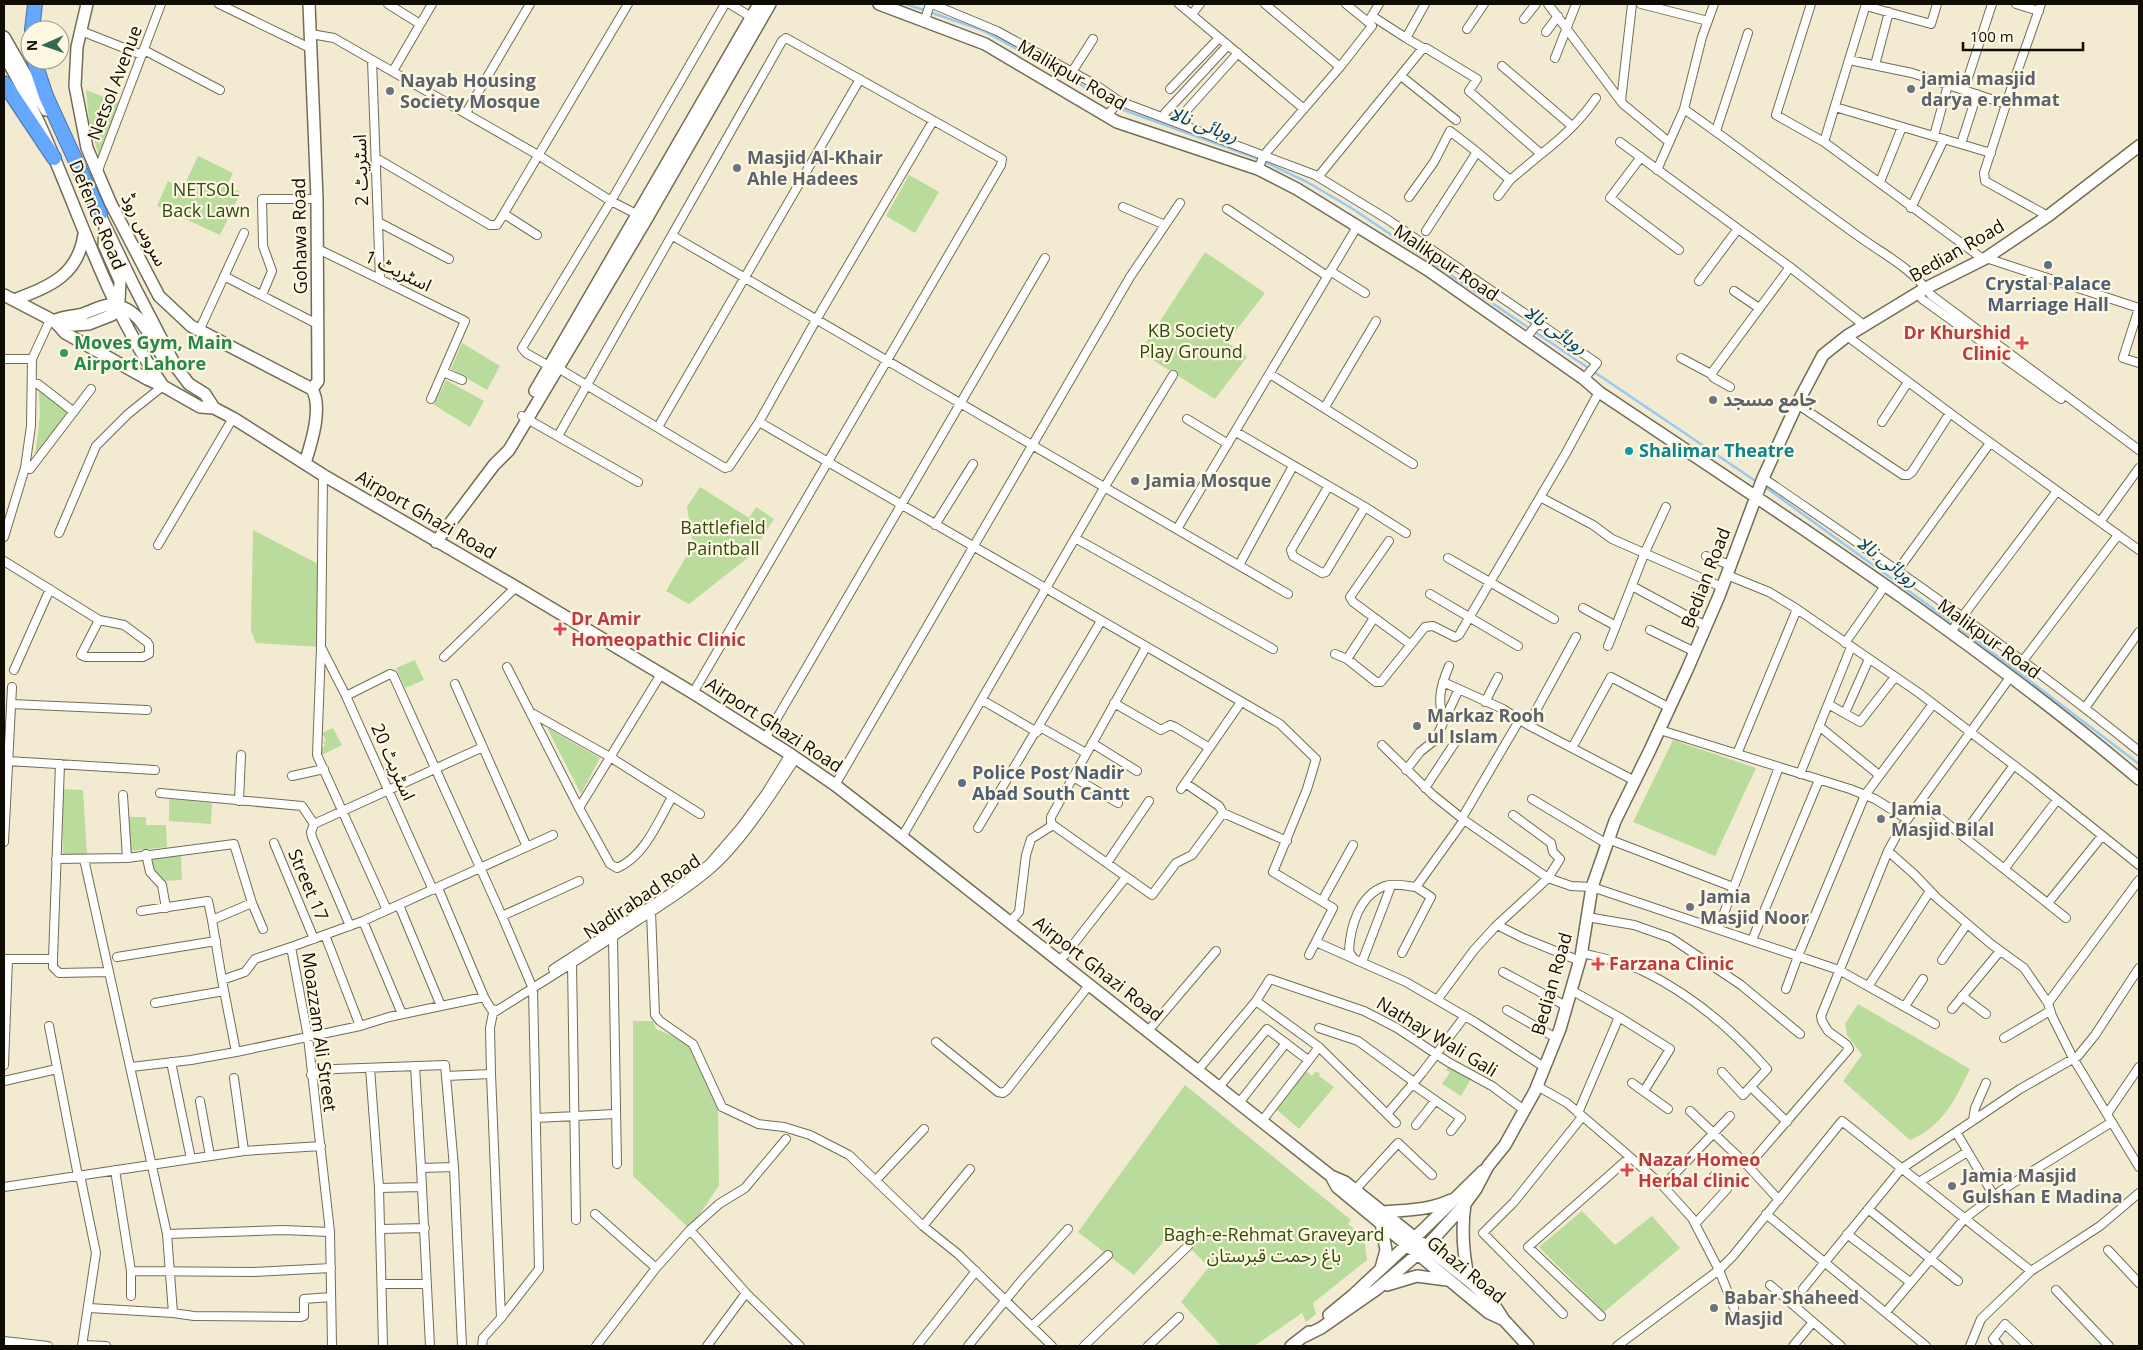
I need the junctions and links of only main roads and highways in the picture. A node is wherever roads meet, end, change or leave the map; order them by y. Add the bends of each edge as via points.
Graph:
1 (35, 4) edge
2 (87, 4) edge
3 (309, 4) edge
4 (759, 4) edge
5 (770, 4) edge
6 (879, 4) edge
7 (33, 20) edge
8 (4, 37) edge
9 (4, 55) edge
10 (37, 70) edge
11 (4, 83) edge
12 (2139, 146) edge
13 (54, 158) junction
14 (642, 217) junction
15 (103, 220) junction
16 (84, 234) junction
17 (9, 298) edge
18 (117, 306) junction
19 (54, 323) junction
20 (182, 375) junction
21 (163, 386) junction
22 (312, 389) junction
23 (214, 408) junction
24 (305, 462) junction
25 (1760, 487) junction
26 (436, 542) junction
27 (2139, 779) edge
28 (1488, 1166) junction
29 (1331, 1176) junction
30 (1455, 1197) junction
31 (1465, 1204) junction
32 (1382, 1217) junction
33 (1411, 1241) junction
34 (1422, 1251) junction
35 (1380, 1270) junction
36 (1448, 1280) junction
37 (1468, 1281) junction
38 (1377, 1289) junction
39 (1504, 1320) junction
40 (1305, 1336) junction
41 (1291, 1346) edge
42 (1528, 1346) edge

1 - 7 highway
2 - 22 main road, سروس روڈ via 77,46 75,86 87,148 136,255 159,296 191,326
3 - 22 main road, Gohawa Road via 319,325 318,381
4 - 14 main road
5 - 14 main road
6 - 25 main road, Malikpur Road via 926,17 984,44 1109,113 1118,122 1259,167 1430,268 1585,377 1599,392
8 - 15 main road, Defence Road
9 - 13 main road, Defence Road via 41,125
10 - 15 highway
11 - 13 highway
12 - 25 main road, Bedian Road via 2048,216 1984,258 1847,336 1822,355
13 - 16 main road, Defence Road
14 - 26 main road via 553,367 509,450
15 - 18 main road via 104,245 120,281
15 - 20 main road, Defence Road
16 - 17 main road via 81,253 66,274 29,294
16 - 18 main road, Defence Road
17 - 19 main road, Airport Ghazi Road
18 - 19 main road via 112,316 103,320 76,326
18 - 20 main road via 137,315 169,367
18 - 21 main road, Defence Road
19 - 21 main road, Airport Ghazi Road via 98,352
20 - 23 main road via 205,394
21 - 23 main road, Airport Ghazi Road via 200,406
22 - 24 main road, Gohawa Road via 315,427
23 - 24 main road, Airport Ghazi Road
24 - 26 main road, Airport Ghazi Road
25 - 27 main road, Malikpur Road via 1885,586 1956,625 2011,676
25 - 28 main road, Bedian Road via 1695,652 1615,821 1592,887 1581,957 1556,1038 1524,1110 1505,1145
26 - 29 main road, Airport Ghazi Road via 766,737 835,785
28 - 30 main road, Bedian Road
28 - 31 main road, Bedian Road
29 - 32 main road via 1355,1190
29 - 32 main road, Airport Ghazi Road via 1338,1187
30 - 32 main road
30 - 33 main road, Bedian Road
31 - 34 main road, Bedian Road
31 - 37 main road via 1462,1246
32 - 33 main road, Ghazi Road
32 - 35 main road via 1386,1250
33 - 34 main road, Ghazi Road
33 - 35 main road, Bedian Road
34 - 36 main road, Ghazi Road
34 - 37 main road, Ghazi Road
34 - 38 main road, Bedian Road
35 - 40 main road, Bedian Road
36 - 38 main road via 1417,1276
36 - 39 main road, Ghazi Road via 1489,1314
37 - 39 main road, Ghazi Road via 1493,1303
38 - 40 main road, Bedian Road
39 - 42 main road, Ghazi Road
40 - 41 main road, Bedian Road

